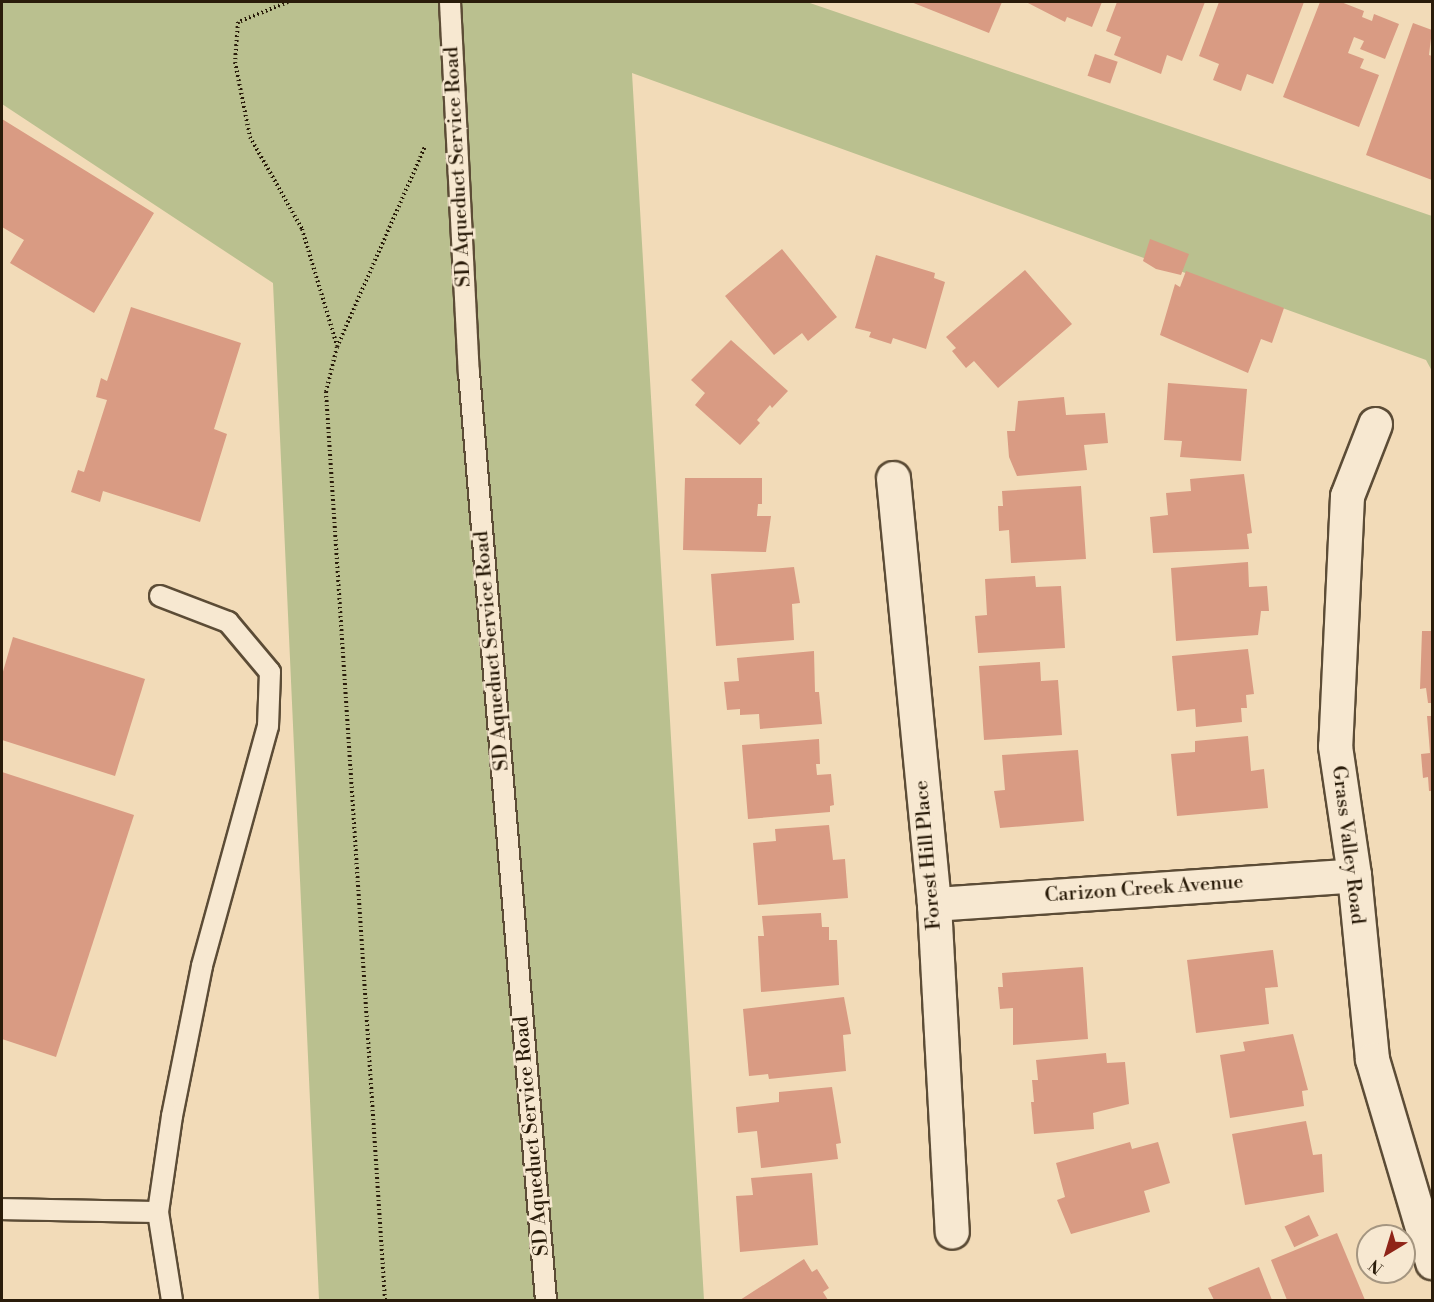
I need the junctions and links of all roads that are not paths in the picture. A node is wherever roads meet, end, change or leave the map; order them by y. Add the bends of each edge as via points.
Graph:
1 (450, 2) edge
2 (1375, 424) dead end
3 (893, 478) dead end
4 (160, 596) dead end
5 (1354, 875) junction
6 (934, 904) junction
7 (2, 1209) edge
8 (158, 1212) junction
9 (952, 1232) dead end
10 (1432, 1263) edge
11 (172, 1300) edge
12 (546, 1300) edge

1 - 12 lane, SD Aqueduct Service Road via 469,372
2 - 5 street, Grass Valley Road via 1347,496 1336,679 1335,746
3 - 6 street, Forest Hill Place
4 - 8 lane via 228,622 270,672 268,726 202,966
5 - 6 street, Carizon Creek Avenue
5 - 10 street, Grass Valley Road via 1372,1059
6 - 9 street, Forest Hill Place
7 - 8 lane
8 - 11 lane

